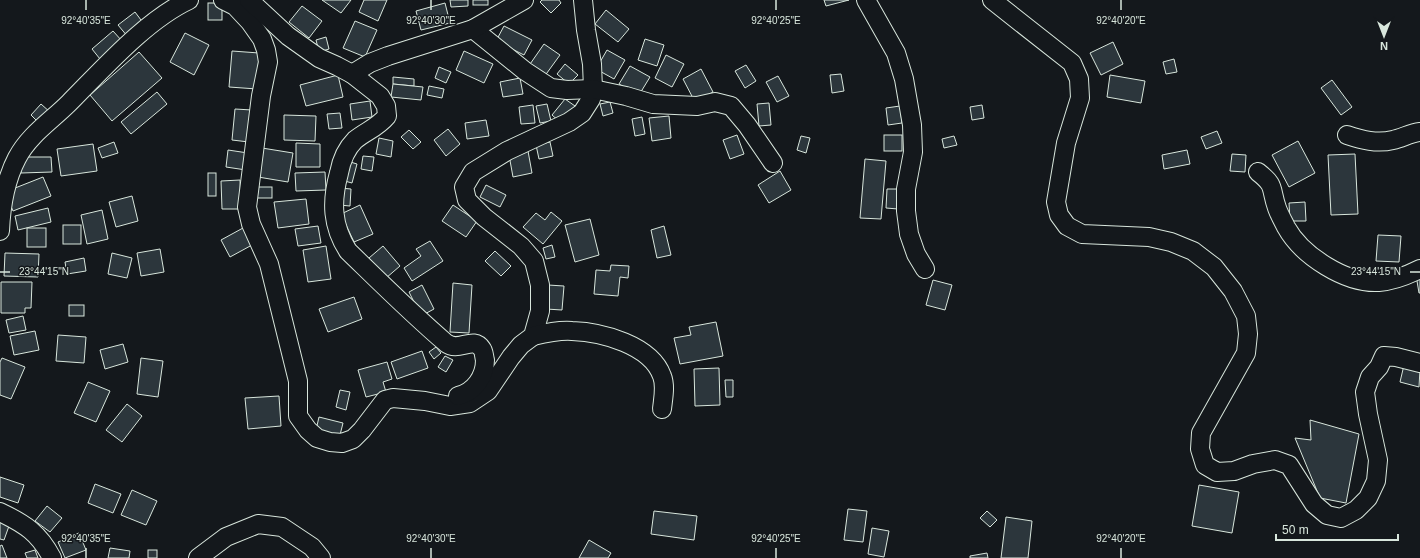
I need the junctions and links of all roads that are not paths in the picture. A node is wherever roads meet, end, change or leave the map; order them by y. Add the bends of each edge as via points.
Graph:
1 (189, 0) edge
2 (223, 0) edge
3 (249, 0) edge
4 (524, 0) edge
5 (583, 0) edge
6 (866, 0) edge
7 (992, 0) edge
8 (473, 29) junction
9 (352, 74) junction
10 (593, 89) junction
11 (1420, 132) edge
12 (1347, 135) dead end
13 (773, 163) dead end
14 (1258, 172) dead end
15 (0, 231) edge
16 (925, 269) dead end
17 (1420, 269) edge
18 (533, 336) junction
19 (1420, 363) edge
20 (425, 401) junction
21 (662, 409) dead end
22 (0, 512) edge
23 (52, 558) edge
24 (198, 558) edge
25 (321, 558) edge

1 - 15 street via 179,4 125,48 27,141 5,188
2 - 20 street via 235,6 250,22 266,50 268,62 261,96 247,207 251,224 269,264 298,382 298,416 317,438 342,443 353,439 362,430 385,400 392,398
3 - 9 street via 288,36 319,58
4 - 8 street
5 - 10 street
6 - 16 street via 896,53 904,79 912,125 906,211 909,234
7 - 19 street via 1072,63 1079,78 1080,98 1066,143 1056,202 1059,215 1067,226 1082,234 1149,237 1193,251 1214,267 1233,291 1246,316 1246,353 1201,432 1200,449 1205,465 1217,472 1234,471 1275,460 1282,462 1289,465 1314,504 1327,515 1341,518 1356,510 1368,498 1376,481 1378,460 1365,392 1370,377 1384,356
8 - 9 street via 388,56
8 - 10 street via 525,71 551,88
9 - 20 street via 380,96 386,106 387,116 380,125 354,141 345,154 334,191 334,209 341,239 348,251 371,274 449,345 456,347 470,343 478,344 482,349 485,368 473,388 462,395
10 - 13 street via 653,104 697,106 715,102 731,106
10 - 18 street via 591,99 582,113 569,122 502,154 473,172 464,186 467,200 521,246 534,261 540,285 540,311
11 - 12 street via 1376,142
14 - 17 street via 1268,180 1273,189 1277,208 1287,229 1300,246 1315,259 1342,274 1362,281 1381,282
18 - 20 street via 511,357 488,391 480,397 470,403 450,406
18 - 21 street via 573,331 612,338 631,345 655,364 662,376
22 - 23 street via 34,532
24 - 25 street via 226,537 258,524 282,527 312,547

